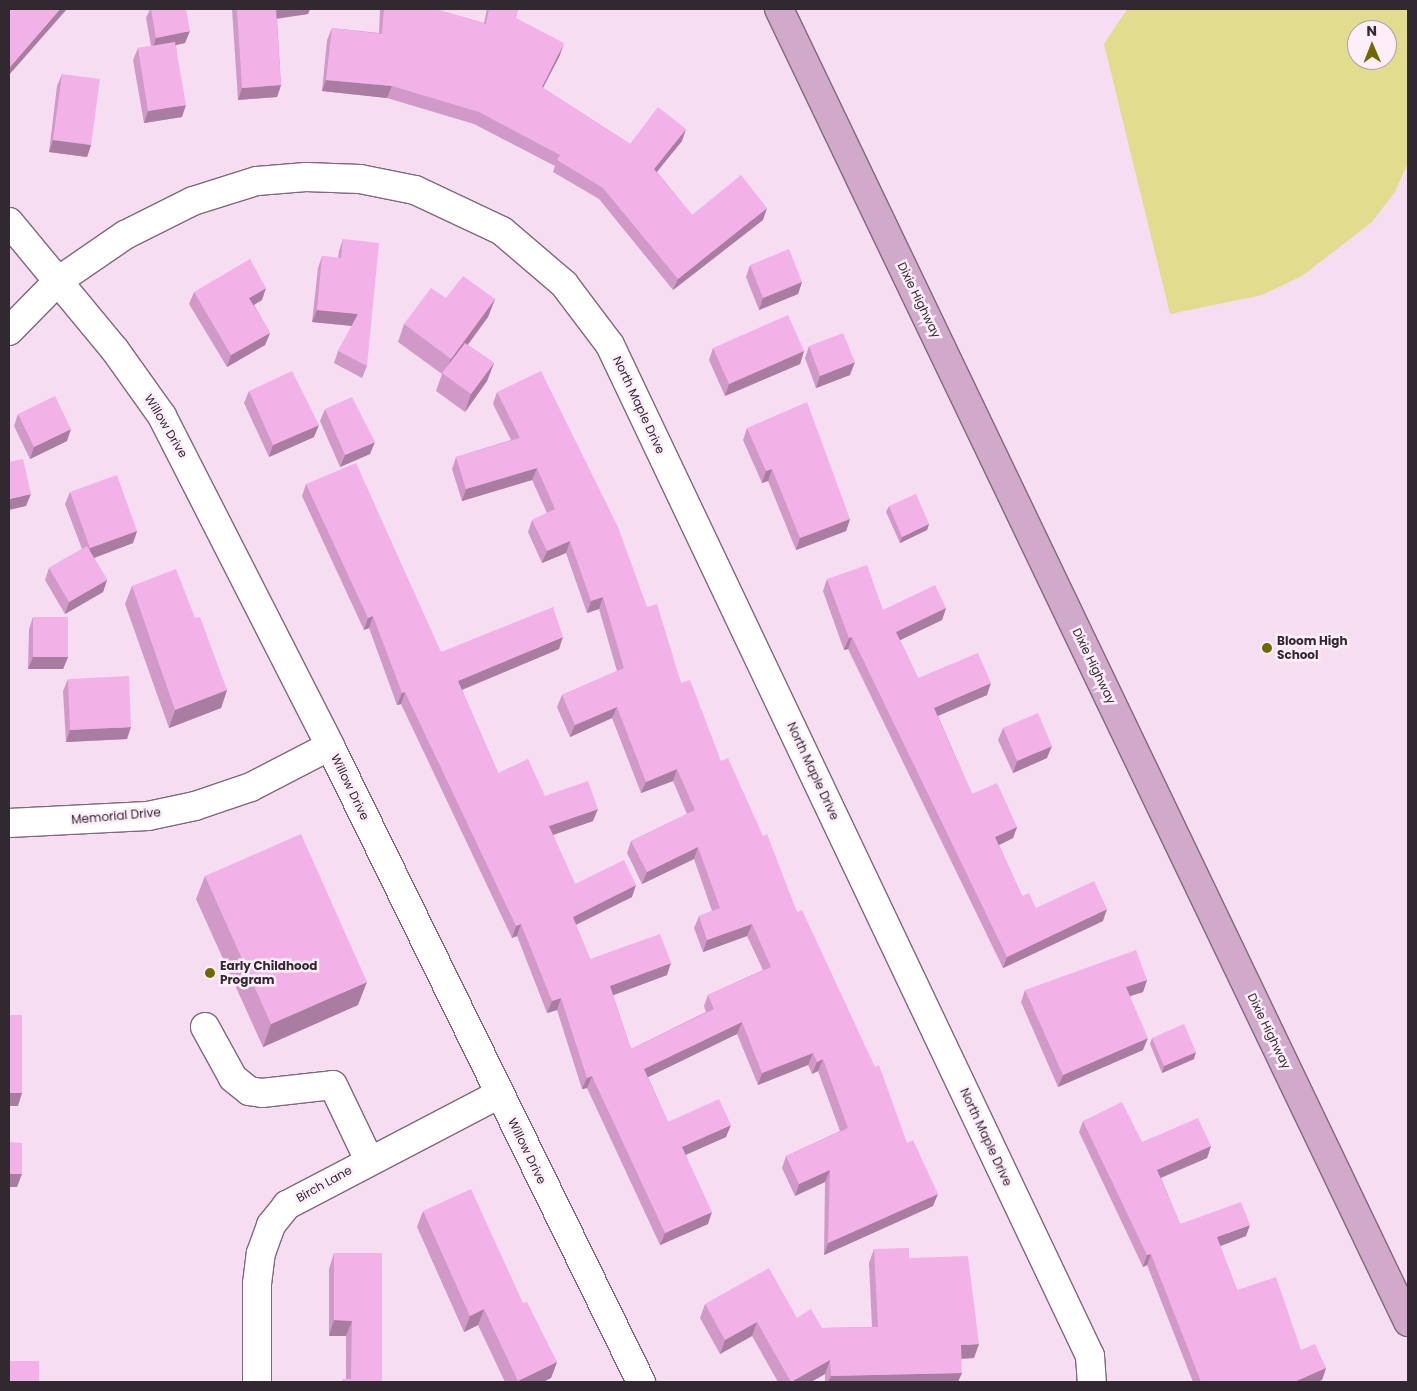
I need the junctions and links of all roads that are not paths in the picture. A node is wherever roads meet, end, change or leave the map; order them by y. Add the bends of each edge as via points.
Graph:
1 (779, 9) edge
2 (9, 222) edge
3 (58, 281) junction
4 (9, 331) edge
5 (330, 746) junction
6 (9, 823) edge
7 (205, 1027) dead end
8 (499, 1094) junction
9 (369, 1160) junction
10 (1408, 1322) edge
11 (257, 1382) edge
12 (641, 1382) edge
13 (1092, 1382) edge

1 - 10 main road, Dixie Highway
2 - 3 street, Willow Drive
3 - 4 street, North Maple Drive
3 - 5 street, Willow Drive via 162,416
3 - 13 street, North Maple Drive via 124,235 193,202 257,181 306,177 360,179 415,190 502,231 564,284 610,345 1090,1356
5 - 6 street, Memorial Drive via 251,787 195,806 148,816
5 - 8 street, Willow Drive
7 - 9 street via 233,1078 248,1091 262,1094 333,1085
8 - 9 street, Birch Lane
8 - 12 street, Willow Drive
9 - 11 street, Birch Lane via 287,1204 271,1225 257,1284

